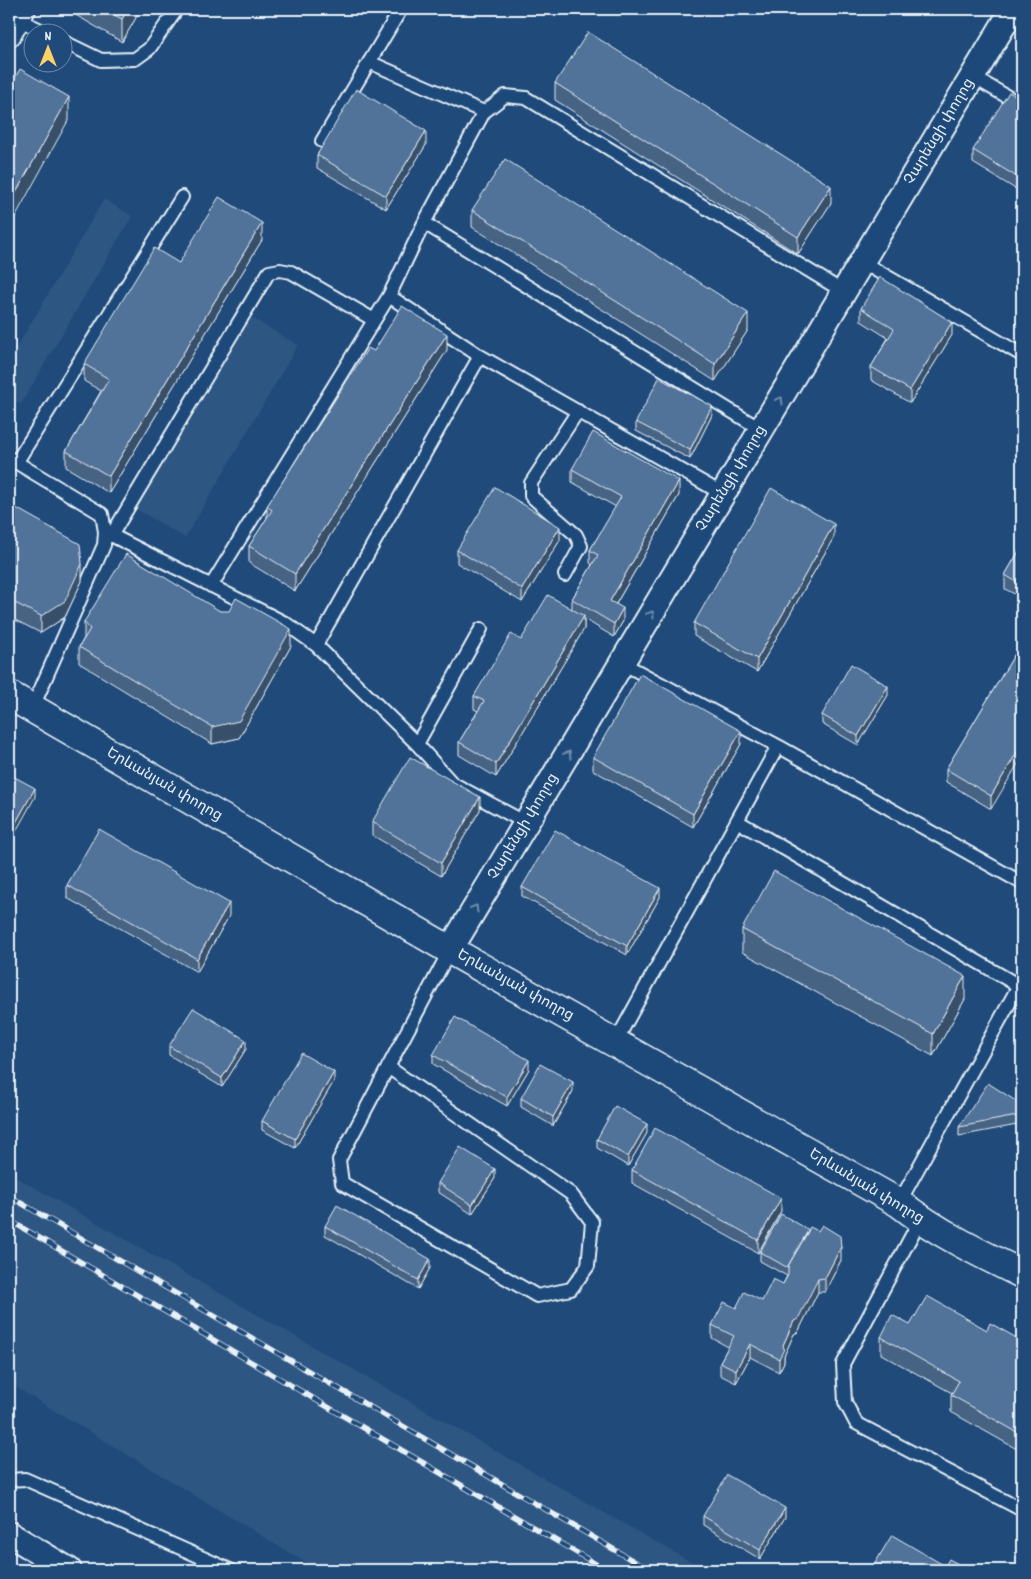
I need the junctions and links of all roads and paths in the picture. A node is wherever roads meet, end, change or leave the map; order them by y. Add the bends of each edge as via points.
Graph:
1 (177, 9) edge
2 (401, 9) edge
3 (1013, 9) edge
4 (72, 46) edge
5 (369, 62) junction
6 (973, 77) junction
7 (1022, 105) edge
8 (484, 112) junction
9 (322, 141) dead end
10 (182, 196) dead end
11 (424, 223) junction
12 (862, 262) junction
13 (844, 292) junction
14 (389, 296) junction
15 (374, 320) junction
16 (1022, 355) edge
17 (480, 356) junction
18 (578, 411) junction
19 (762, 430) junction
20 (13, 461) edge
21 (724, 494) junction
22 (108, 534) junction
23 (565, 575) dead end
24 (211, 586) junction
25 (481, 629) dead end
26 (316, 645) junction
27 (622, 663) junction
28 (9, 696) edge
29 (32, 709) junction
30 (416, 744) junction
31 (778, 746) junction
32 (737, 821) junction
33 (526, 823) junction
34 (1022, 883) edge
35 (450, 950) junction
36 (1020, 982) edge
37 (615, 1043) junction
38 (388, 1067) junction
39 (899, 1203) junction
40 (920, 1220) junction
41 (1022, 1274) edge
42 (9, 1480) edge
43 (1022, 1510) edge
44 (9, 1534) edge
45 (69, 1570) edge
46 (230, 1570) edge

1 - 4 lane via 149,50 135,59 101,60
2 - 5 lane
3 - 6 street, Չարենցի փողոց
5 - 8 lane
5 - 9 lane
6 - 7 lane
6 - 12 street, Չարենցի փողոց
8 - 11 lane
8 - 13 lane via 505,96 526,98
10 - 20 lane
11 - 14 lane
11 - 19 lane
12 - 13 street, Չարենցի փողոց
12 - 16 lane
19 -> 13 street, Չարենցի փողոց
14 - 15 lane
14 - 17 lane
15 - 22 lane via 291,272 269,272
15 - 24 lane
17 - 18 lane
17 - 26 lane
18 - 21 lane
18 - 23 lane via 531,483 531,496 576,535 581,546
19 - 21 street, Չարենցի փողոց
20 - 22 lane via 102,514
27 -> 21 street, Չարենցի փողոց
22 - 24 lane
22 - 29 lane
24 - 26 lane via 286,623
25 - 30 lane
26 - 30 lane
27 - 31 lane
33 -> 27 street, Չարենցի փողոց
28 - 29 highway, Երևանյան փողոց
29 - 35 highway, Երևանյան փողոց
30 - 33 lane via 452,783
31 - 32 lane
31 - 34 lane
32 - 36 lane
32 - 37 lane
35 -> 33 street, Չարենցի փողոց
35 - 37 highway, Երևանյան փողոց
35 - 38 lane
36 - 39 lane
37 - 39 highway, Երևանյան փողոց
38 - 38 lane via 571,1194 592,1222 588,1266 571,1288 537,1296 342,1183 339,1160
39 - 40 highway, Երևանյան փողոց
40 - 41 highway, Երևանյան փողոց
40 - 43 lane via 843,1364 845,1402 856,1423
42 - 46 lane via 25,1479
44 - 45 street

